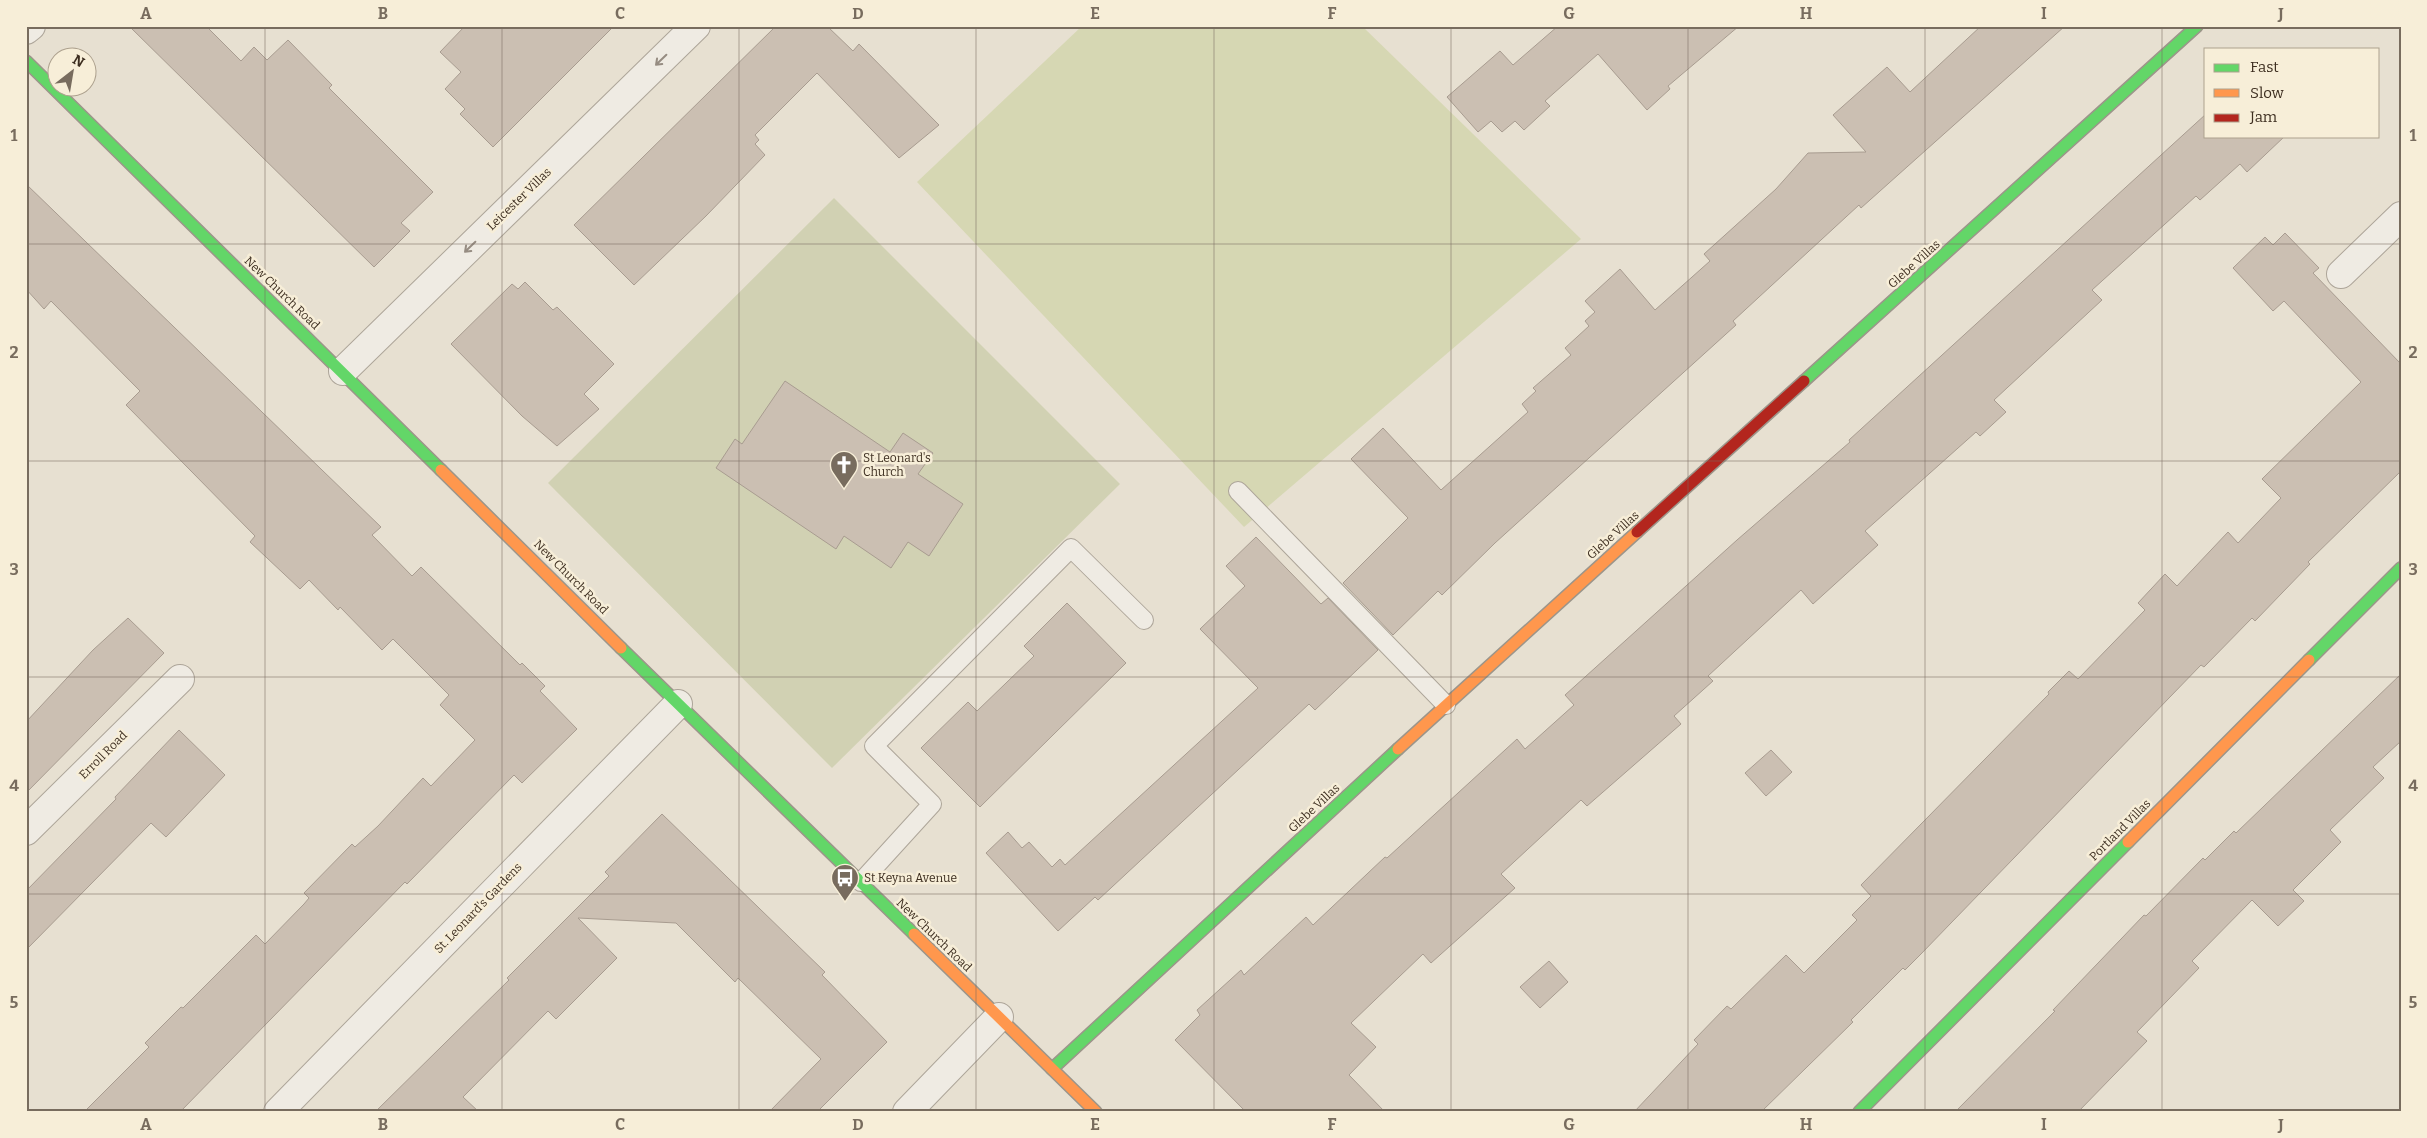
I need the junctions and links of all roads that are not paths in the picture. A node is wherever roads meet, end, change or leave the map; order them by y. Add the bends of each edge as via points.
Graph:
1 (31, 26) edge
2 (696, 26) edge
3 (2197, 26) edge
4 (26, 30) edge
5 (26, 61) edge
6 (2401, 216) edge
7 (2341, 274) dead end
8 (343, 371) junction
9 (1238, 491) dead end
10 (2401, 568) edge
11 (1144, 620) dead end
12 (180, 679) dead end
13 (678, 704) junction
14 (1446, 705) junction
15 (26, 831) edge
16 (861, 882) junction
17 (999, 1017) junction
18 (1052, 1068) junction
19 (278, 1112) edge
20 (907, 1112) edge
21 (1096, 1112) edge
22 (1859, 1112) edge

1 - 4 street
2 -> 8 street, Leicester Villas
3 - 14 street, Glebe Villas
5 - 8 street, New Church Road
6 - 7 street
8 - 13 street, New Church Road
9 - 14 lane
10 - 22 street, Portland Villas
11 - 16 lane via 1071,548 874,746 932,804
12 - 15 street, Erroll Road
13 - 16 street, New Church Road
13 - 19 street, St. Leonard's Gardens
14 - 18 street, Glebe Villas
16 - 17 street, New Church Road
17 - 18 street, New Church Road
17 - 20 street
18 - 21 street, New Church Road

